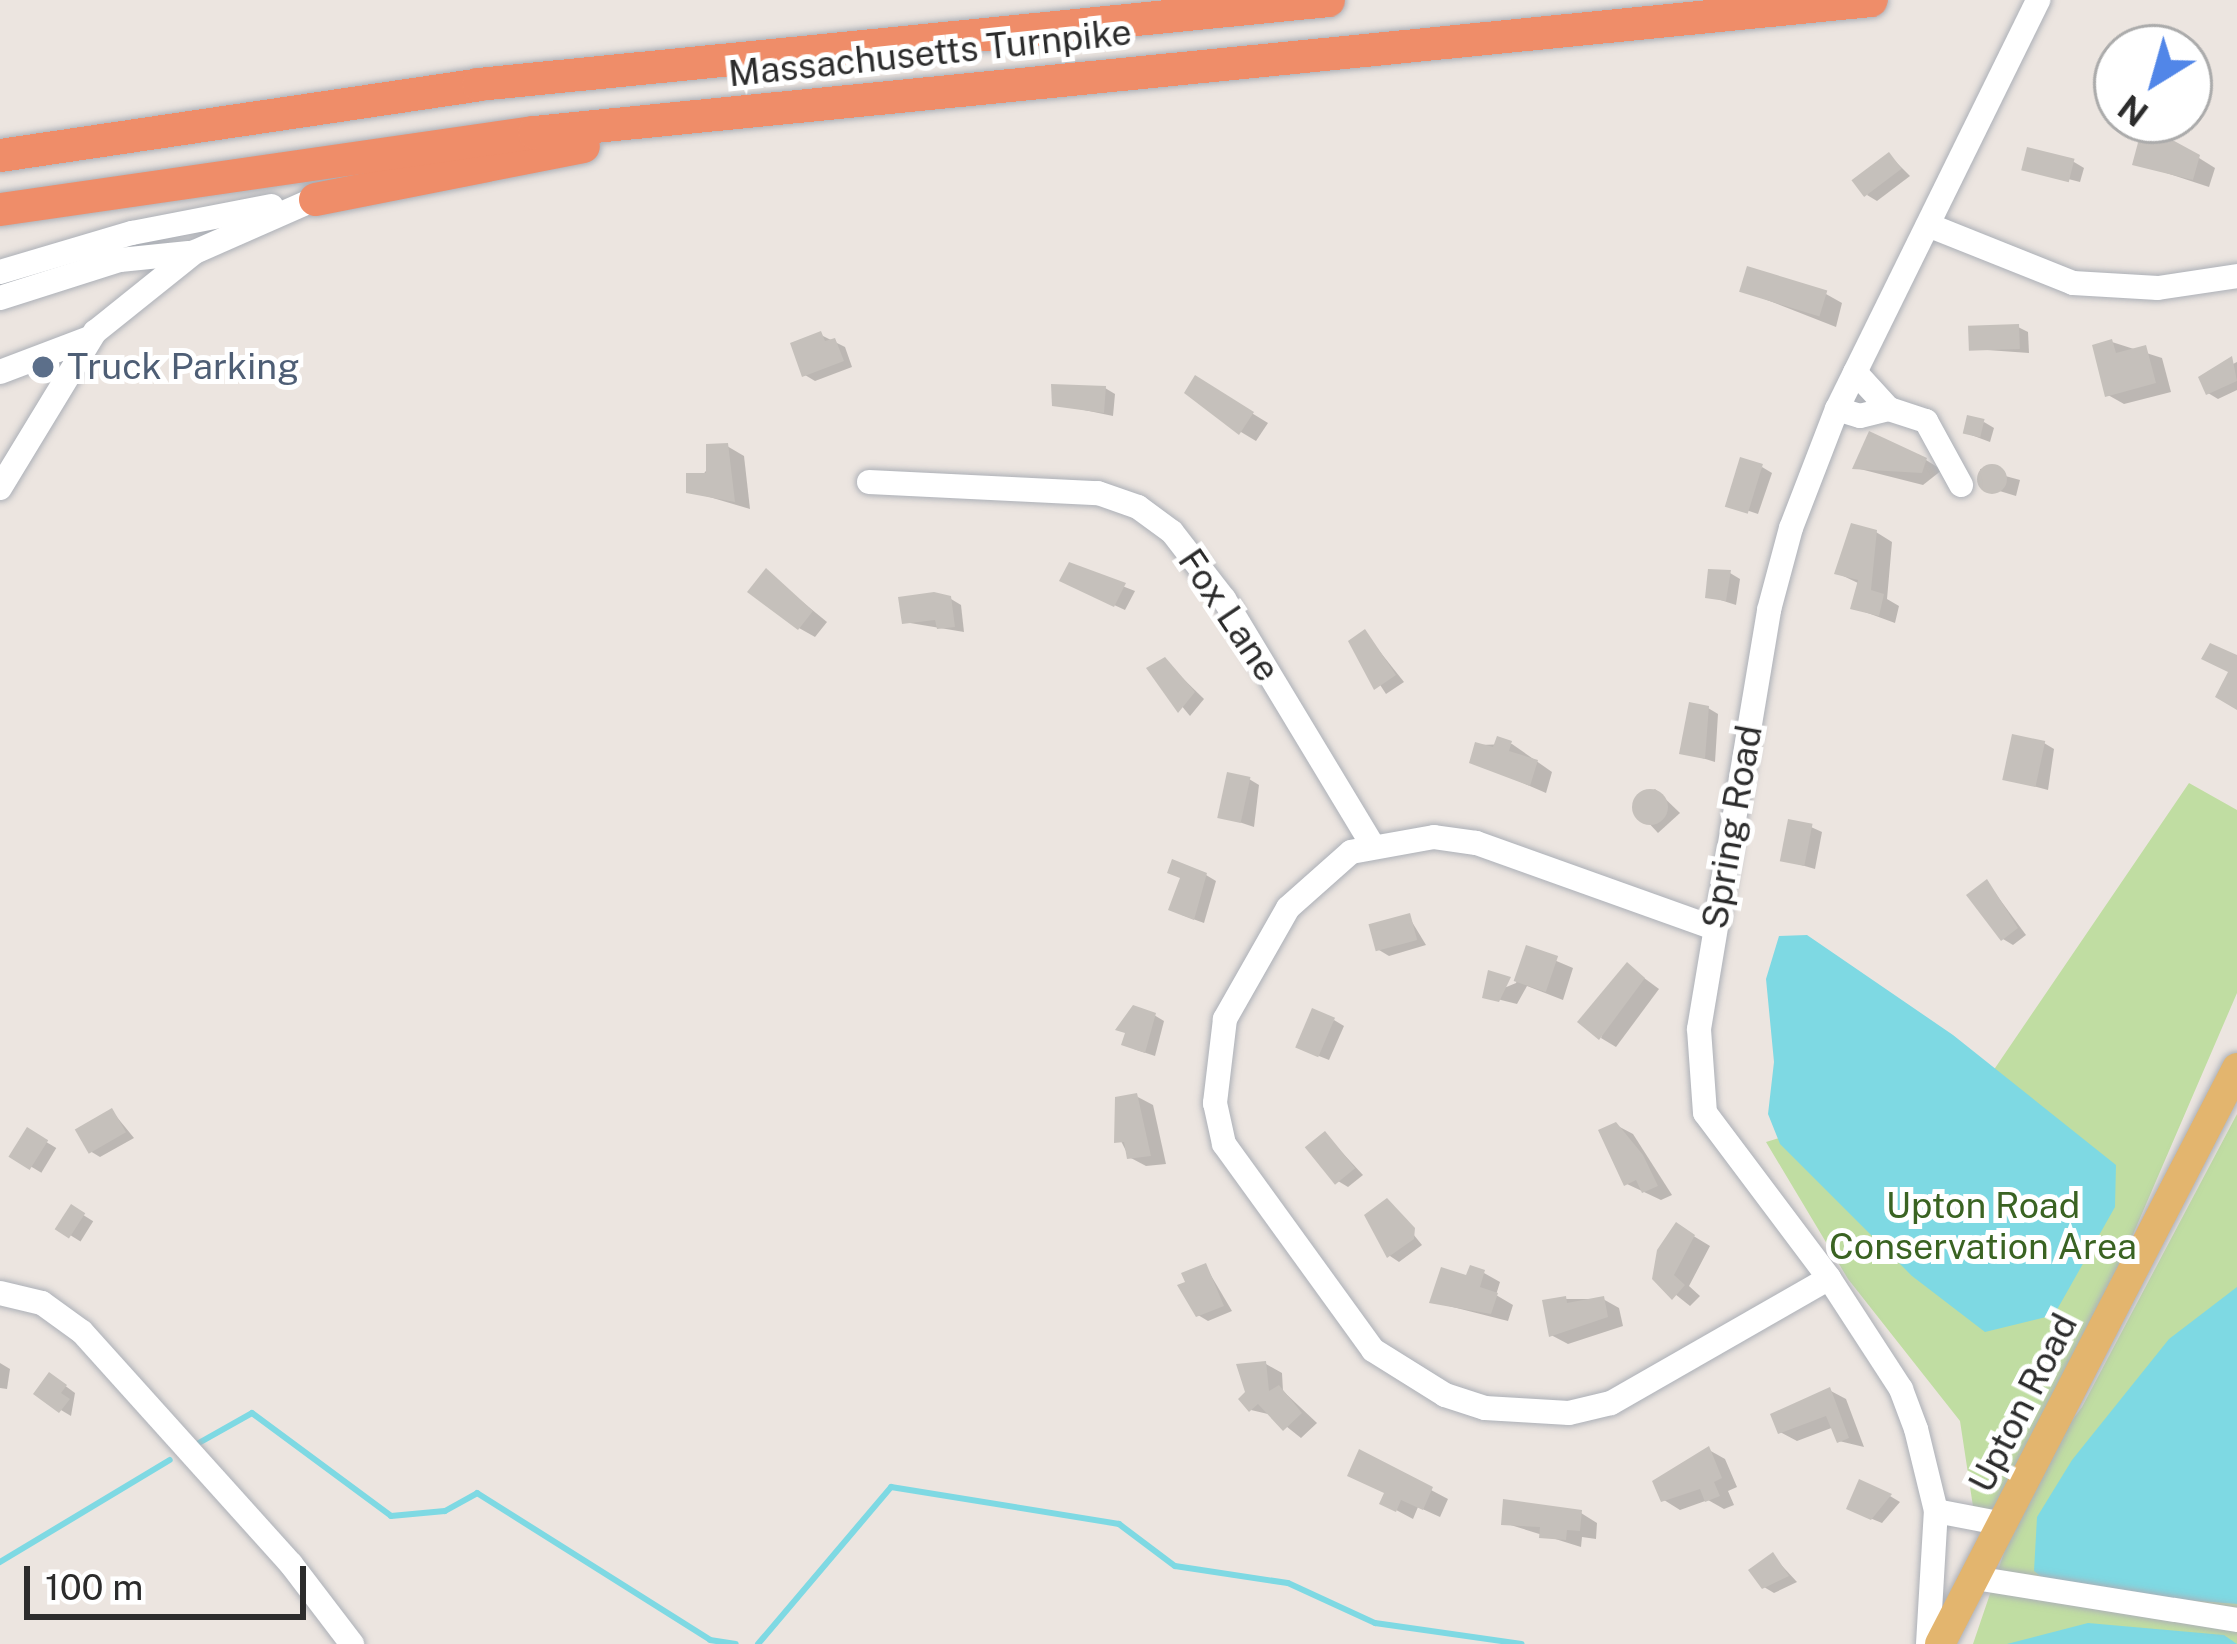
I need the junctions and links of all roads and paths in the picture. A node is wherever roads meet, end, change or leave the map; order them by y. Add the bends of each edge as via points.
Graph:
1 (1328, 0) edge
2 (1870, 0) edge
3 (2038, 0) edge
4 (752, 110) junction
5 (0, 155) edge
6 (315, 199) junction
7 (0, 209) edge
8 (1928, 225) junction
9 (195, 252) junction
10 (0, 272) edge
11 (2237, 276) edge
12 (0, 298) edge
13 (95, 332) junction
14 (0, 372) edge
15 (1855, 372) junction
16 (1837, 409) junction
17 (1888, 410) junction
18 (868, 482) dead end
19 (1961, 485) dead end
20 (0, 488) edge
21 (1373, 846) junction
22 (1714, 928) junction
23 (2237, 1068) edge
24 (1829, 1278) junction
25 (0, 1293) edge
26 (1936, 1511) junction
27 (2004, 1524) junction
28 (1975, 1578) junction
29 (2237, 1620) edge
30 (352, 1644) edge
31 (1928, 1644) edge
32 (1940, 1644) edge

1 - 5 highway, Massachusetts Turnpike via 454,87
2 - 4 highway, Massachusetts Turnpike
3 - 8 street, Spring Road
4 - 6 highway
4 - 7 highway, Massachusetts Turnpike via 238,169
6 - 9 street
6 - 10 street via 132,233
8 - 11 street via 2073,284 2158,288
8 - 15 street, Spring Road
9 - 12 street via 120,260
9 - 13 street
13 - 14 street via 74,348
13 - 20 street
15 - 16 street, Spring Road
15 - 17 street
16 - 17 street via 1860,416
16 - 22 street, Spring Road via 1769,610
17 - 19 street via 1926,421
18 - 21 street, Fox Lane via 1098,494 1138,507 1172,532 1224,598
21 - 22 street via 1434,836 1476,843
21 - 24 street via 1317,877 1265,944 1226,1019 1215,1103 1223,1144 1244,1181 1373,1350 1444,1395 1485,1408 1569,1413 1650,1386
22 - 24 street, Spring Road via 1699,1029 1705,1113
23 - 27 main road, Upton Road
24 - 26 street, Spring Road via 1901,1390
25 - 30 street via 42,1303 82,1331 291,1564
26 - 27 street
26 - 31 street, Spring Road
27 - 28 main road, Upton Road
28 - 29 street
28 - 32 main road, Upton Road

